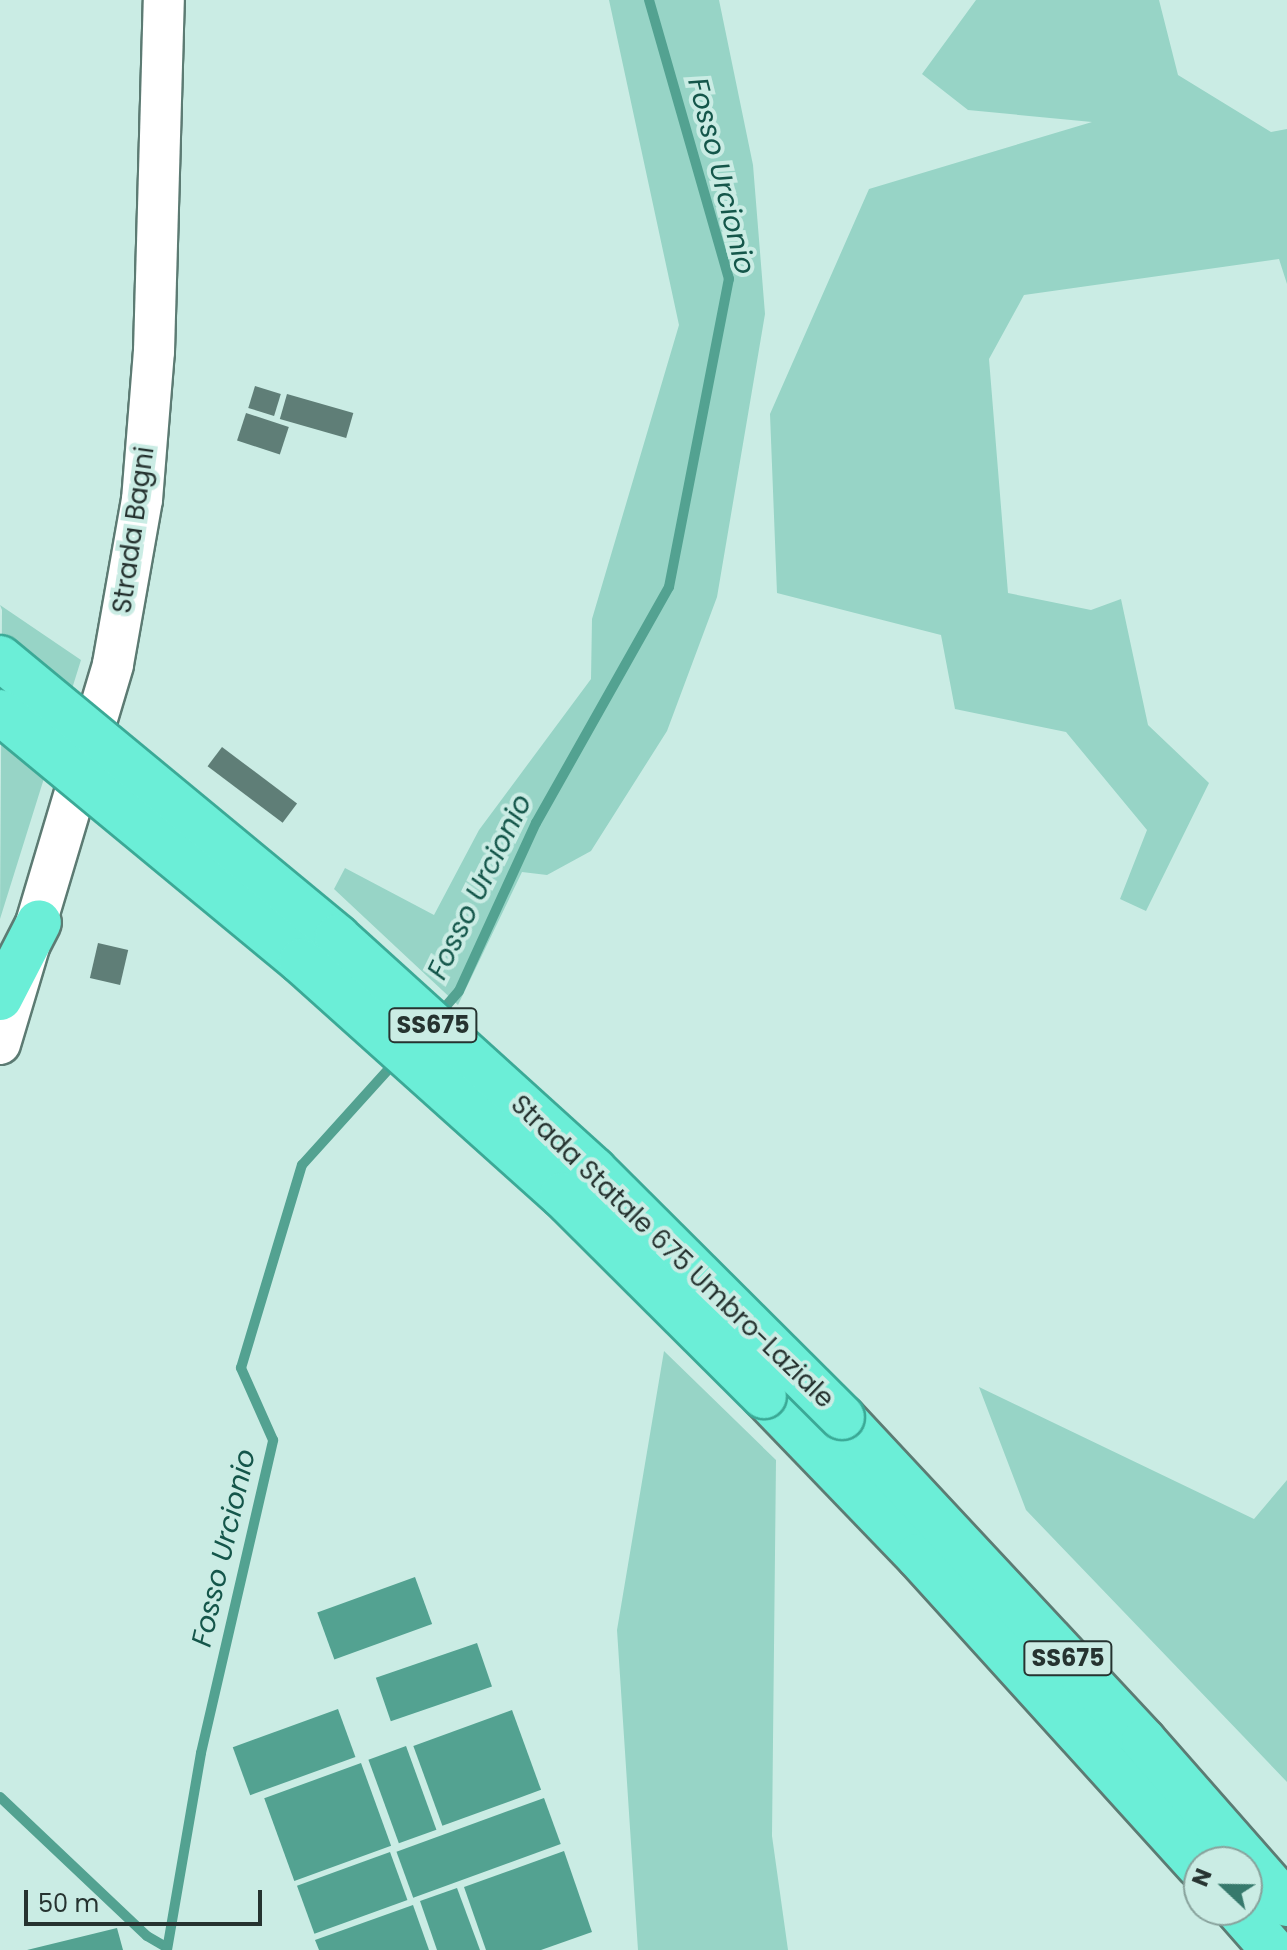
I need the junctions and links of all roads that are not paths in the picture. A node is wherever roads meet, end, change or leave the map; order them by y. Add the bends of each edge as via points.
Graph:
1 (164, 0) edge
2 (0, 658) edge
3 (0, 712) edge
4 (39, 922) junction
5 (0, 998) edge
6 (0, 1044) edge
7 (1183, 1848) edge
8 (1287, 1904) edge
9 (1252, 1926) edge
10 (1273, 1950) edge

1 - 4 street, Strada Bagni via 154,351 142,500 113,664
2 - 8 highway, Strada Statale 675 Umbro-Laziale / SS675, bridge via 348,948 594,1170 842,1417 1144,1741
3 - 7 highway, Strada Statale 675 Umbro-Laziale / SS675, bridge via 301,961 562,1195 940,1579
4 - 5 highway
4 - 6 street, Strada Bagni
9 - 10 highway

